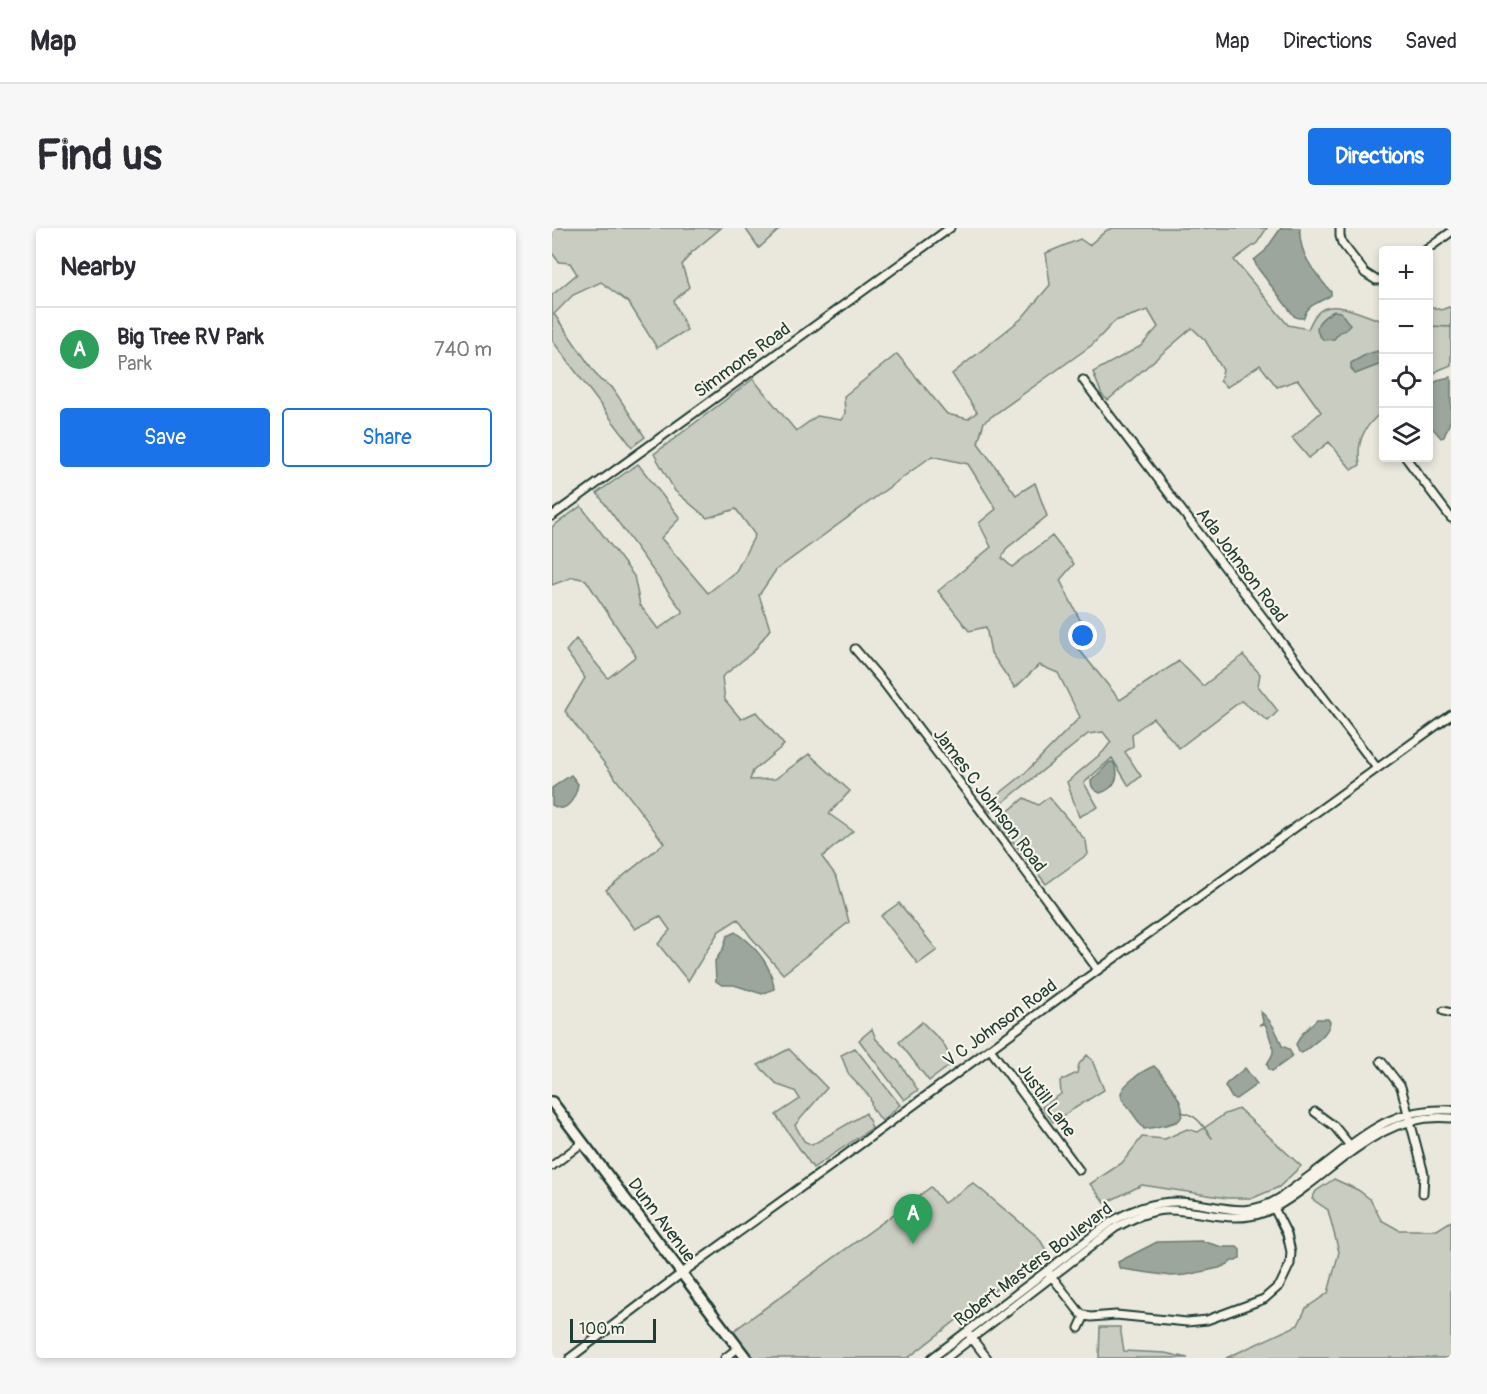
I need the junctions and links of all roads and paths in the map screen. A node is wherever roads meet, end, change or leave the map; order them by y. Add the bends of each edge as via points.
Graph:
1 (950, 228) edge
2 (1340, 228) edge
3 (1451, 232) edge
4 (1432, 246) edge
5 (1379, 279) edge
6 (1083, 380) dead end
7 (1410, 462) edge
8 (552, 516) edge
9 (1451, 518) edge
10 (855, 649) dead end
11 (1451, 716) edge
12 (1377, 768) junction
13 (1098, 970) junction
14 (990, 1049) junction
15 (1381, 1061) dead end
16 (552, 1102) edge
17 (1451, 1110) edge
18 (1315, 1112) dead end
19 (1409, 1118) junction
20 (1451, 1118) edge
21 (582, 1143) junction
22 (1352, 1148) junction
23 (552, 1166) edge
24 (1079, 1170) dead end
25 (1423, 1193) dead end
26 (1273, 1206) junction
27 (682, 1273) junction
28 (1049, 1274) junction
29 (1085, 1315) junction
30 (1079, 1328) dead end
31 (969, 1335) junction
32 (738, 1348) junction
33 (570, 1358) edge
34 (725, 1358) edge
35 (746, 1358) edge
36 (932, 1358) edge
37 (946, 1358) edge
38 (987, 1358) edge

1 - 8 street, Simmons Road
2 - 5 street via 1342,243 1365,273
3 - 4 street
6 - 12 street, Ada Johnson Road
7 - 9 street
10 - 13 street, James C Johnson Road
11 - 12 street, V C Johnson Road
12 - 13 street, V C Johnson Road
13 - 14 street, V C Johnson Road
14 - 24 street, Justill Lane
14 - 27 street, V C Johnson Road
15 - 19 street via 1401,1087
16 - 21 main road, Dunn Avenue
17 - 19 street, Robert Masters Boulevard via 1434,1110
18 - 22 street via 1334,1126
19 - 20 street, Robert Masters Boulevard
19 - 22 street, Robert Masters Boulevard via 1384,1122
19 - 25 street via 1424,1174
21 - 23 street
21 - 27 main road, Dunn Avenue
22 - 26 street, Robert Masters Boulevard
26 - 28 street, Robert Masters Boulevard via 1238,1218 1174,1210 1139,1215
26 - 29 street via 1287,1233 1291,1263 1280,1285 1264,1299 1206,1320 1187,1322
27 - 32 main road, Dunn Avenue
27 - 33 street, V C Johnson Road
28 - 29 street
28 - 31 street, Robert Masters Boulevard
29 - 30 street
31 - 36 street, Robert Masters Boulevard
31 - 37 street, Robert Masters Boulevard
31 - 38 street
32 - 34 street
32 - 35 main road, Dunn Avenue

